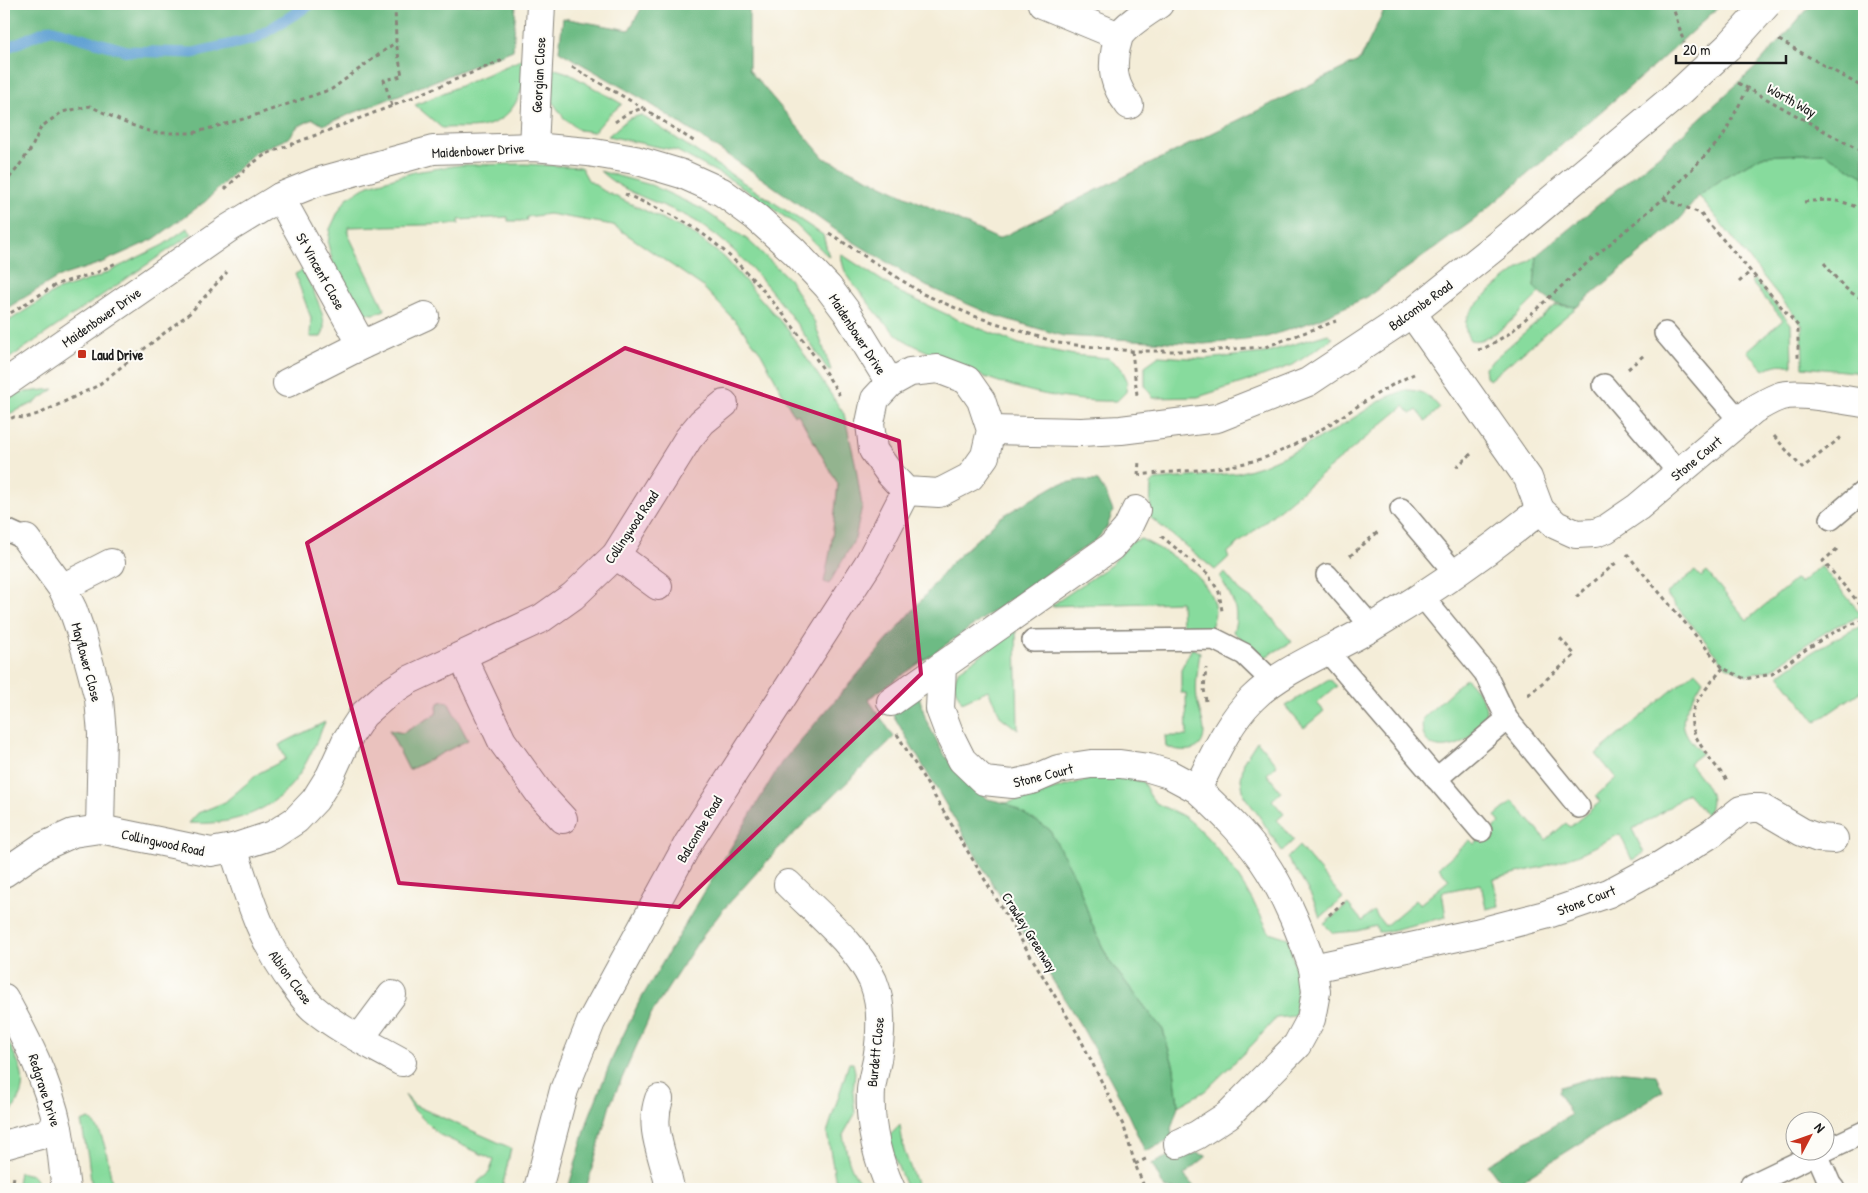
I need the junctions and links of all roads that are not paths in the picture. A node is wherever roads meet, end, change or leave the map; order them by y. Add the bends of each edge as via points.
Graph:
1 (541, 4) edge
2 (1042, 4) edge
3 (1159, 4) edge
4 (1767, 4) edge
5 (1119, 36) junction
6 (1129, 105) dead end
7 (534, 146) junction
8 (280, 197) junction
9 (1412, 313) junction
10 (425, 316) dead end
11 (1666, 334) road end
12 (362, 345) junction
13 (287, 383) dead end
14 (890, 383) junction
15 (4, 384) edge
16 (1605, 386) road end
17 (1864, 403) edge
18 (724, 404) dead end
19 (1747, 416) junction
20 (991, 430) junction
21 (1679, 473) junction
22 (906, 491) junction
23 (1864, 491) edge
24 (1136, 510) road end
25 (1402, 510) road end
26 (1540, 510) junction
27 (1831, 519) road end
28 (15, 534) edge
29 (616, 555) junction
30 (111, 564) dead end
31 (1454, 573) junction
32 (1328, 576) road end
33 (658, 586) dead end
34 (62, 588) junction
35 (1422, 596) junction
36 (1372, 627) junction
37 (1033, 641) dead end
38 (1328, 652) junction
39 (462, 656) junction
40 (942, 666) junction
41 (1272, 681) junction
42 (891, 702) road end
43 (1505, 717) junction
44 (1436, 778) junction
45 (1197, 789) junction
46 (1579, 807) dead end
47 (563, 819) dead end
48 (100, 829) junction
49 (1481, 831) dead end
50 (1834, 839) dead end
51 (233, 848) junction
52 (4, 873) edge
53 (788, 884) dead end
54 (1313, 968) junction
55 (392, 995) dead end
56 (4, 998) edge
57 (360, 1038) junction
58 (402, 1062) dead end
59 (659, 1100) dead end
60 (58, 1130) junction
61 (1864, 1132) edge
62 (1178, 1144) dead end
63 (4, 1145) edge
64 (1836, 1145) edge
65 (1804, 1160) edge
66 (1824, 1160) edge
67 (1751, 1186) dead end
68 (66, 1189) edge
69 (538, 1189) edge
70 (670, 1189) edge
71 (891, 1189) edge
72 (1834, 1189) edge

1 - 7 street, Georgian Close
2 - 5 street
3 - 5 street
4 - 9 street, Balcombe Road, bridge via 1708,67
5 - 6 street via 1114,77 1119,92
7 - 8 street, Maidenbower Drive via 433,150 317,182
7 - 14 street, Maidenbower Drive via 634,160 682,174 722,192 756,217 828,287
8 - 12 street, St Vincent Close
8 - 15 street, Maidenbower Drive via 217,236
9 - 20 street, Balcombe Road via 1308,382 1217,418 1081,432
9 - 26 street, Stone Court via 1528,478
10 - 12 street
11 - 19 lane
12 - 13 street
14 - 20 street via 910,372 938,369 967,380 980,400
14 - 22 street via 875,399 870,423 873,450
16 - 21 lane
17 - 19 street, Stone Court via 1797,394 1774,399
18 - 29 street, Collingwood Road via 688,439
19 - 21 street, Stone Court
20 - 22 street via 985,456 970,477 939,493
21 - 26 street, Stone Court via 1638,507 1595,533 1576,534 1556,525
22 - 69 street, Balcombe Road via 870,561 689,842 591,1022 564,1090
23 - 27 lane
24 - 40 street via 1128,530 1110,547
25 - 31 lane
26 - 31 street
28 - 34 street, Mayflower Close
29 - 33 street
29 - 39 street, Collingwood Road via 573,596 542,618
30 - 34 street
31 - 35 street
32 - 36 lane
34 - 48 street, Mayflower Close via 81,633 99,700 102,759
35 - 36 street
35 - 43 lane via 1485,673
36 - 38 street
37 - 41 lane via 1214,639 1244,654
38 - 41 street
38 - 44 lane
39 - 47 street via 502,741 540,794
39 - 51 street, Collingwood Road via 387,694 363,715 316,800 296,820 273,835
40 - 42 street
40 - 45 street, Stone Court via 940,709 948,731 962,760 984,781 1013,784 1058,769 1120,764 1169,774
41 - 45 street via 1235,718
43 - 44 lane
43 - 46 lane
44 - 49 lane
45 - 54 street, Stone Court via 1224,814 1268,869 1285,899
48 - 51 street, Collingwood Road via 211,852
48 - 52 street, Collingwood Road via 73,833 42,847
50 - 54 street, Stone Court via 1802,832 1761,808 1741,810 1712,833 1609,893 1545,915 1476,933
51 - 57 street, Albion Close via 257,921 269,948 289,978 312,1007
53 - 71 street, Burdett Close via 843,939 873,982 879,1004 880,1029 871,1088 871,1112 876,1147
54 - 62 street, Stone Court via 1316,992 1311,1019 1297,1045 1228,1115
55 - 57 street
56 - 60 street, Redgrave Drive via 29,1043 47,1087
57 - 58 street, Albion Close
59 - 70 street via 654,1112 655,1129
60 - 63 street
60 - 68 street, Redgrave Drive
61 - 64 lane
65 - 67 lane
66 - 72 lane

